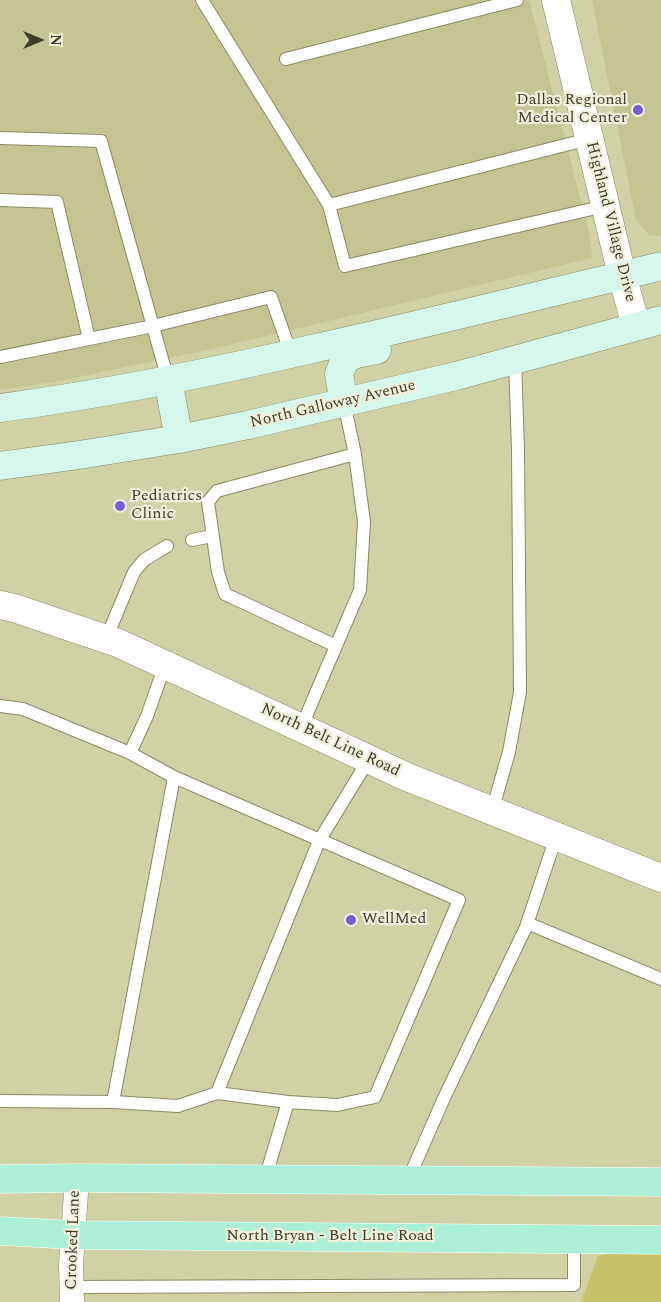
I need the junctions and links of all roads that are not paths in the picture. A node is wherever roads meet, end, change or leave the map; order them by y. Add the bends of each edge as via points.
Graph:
1 (202, 0) edge
2 (517, 0) edge
3 (556, 0) edge
4 (286, 59) dead end
5 (0, 138) edge
6 (589, 139) junction
7 (0, 200) edge
8 (329, 206) junction
9 (605, 206) junction
10 (661, 266) edge
11 (622, 275) junction
12 (444, 319) junction
13 (649, 323) edge
14 (153, 326) junction
15 (89, 339) junction
16 (291, 354) junction
17 (0, 357) edge
18 (515, 360) junction
19 (168, 380) junction
20 (344, 403) junction
21 (0, 408) edge
22 (179, 439) junction
23 (355, 454) junction
24 (0, 466) edge
25 (212, 536) junction
26 (192, 540) dead end
27 (167, 546) dead end
28 (0, 605) edge
29 (106, 639) junction
30 (336, 646) junction
31 (165, 665) junction
32 (0, 706) edge
33 (301, 728) junction
34 (130, 753) junction
35 (369, 759) junction
36 (174, 777) junction
37 (492, 811) junction
38 (556, 836) junction
39 (320, 841) junction
40 (661, 878) edge
41 (527, 923) junction
42 (661, 980) edge
43 (217, 1093) junction
44 (0, 1101) edge
45 (113, 1102) junction
46 (288, 1102) junction
47 (77, 1178) junction
48 (0, 1179) edge
49 (265, 1179) junction
50 (408, 1180) junction
51 (661, 1182) edge
52 (0, 1231) edge
53 (73, 1235) junction
54 (574, 1239) junction
55 (661, 1240) edge
56 (72, 1294) edge

1 - 8 lane
2 - 4 lane
3 - 6 street, Highland Village Drive
5 - 14 lane via 100,141
6 - 8 lane
6 - 9 street, Highland Village Drive
7 - 15 lane via 56,202
8 - 9 lane via 345,266
9 - 11 street, Highland Village Drive
10 - 11 main road
11 - 12 main road
11 - 13 street, Highland Village Drive
12 - 16 main road
12 - 20 main road via 408,344 345,359 339,374
13 - 18 main road, North Galloway Avenue
14 - 15 lane
14 - 16 lane via 271,297
14 - 19 lane
15 - 17 lane
16 - 19 main road
18 - 20 main road, North Galloway Avenue
18 - 37 lane via 520,692 510,752
19 - 21 main road via 71,399
19 - 22 main road
20 - 22 main road, North Galloway Avenue
20 - 23 lane
22 - 24 main road, North Galloway Avenue
23 - 25 lane via 217,491 208,502
23 - 30 lane via 364,522 360,590
25 - 26 lane
25 - 30 lane via 225,594
27 - 29 lane via 144,560 134,572
28 - 29 street, North Belt Line Road
29 - 31 street, North Belt Line Road
30 - 33 lane
31 - 33 street, North Belt Line Road
31 - 34 lane
32 - 34 lane via 23,709
33 - 35 street, North Belt Line Road
34 - 36 lane
35 - 37 street, North Belt Line Road
35 - 39 lane
36 - 39 lane
36 - 45 lane
37 - 38 street, North Belt Line Road
38 - 40 street, North Belt Line Road
38 - 41 lane
39 - 43 lane
39 - 46 lane via 459,900 376,1097 337,1105
41 - 42 lane
41 - 50 lane
43 - 45 lane via 178,1106
43 - 46 lane
44 - 45 lane
46 - 49 lane
47 - 48 main road
47 - 49 main road
47 - 53 street, Crooked Lane
49 - 50 main road
50 - 51 main road
52 - 53 main road, North Bryan - Belt Line Road
53 - 54 main road, North Bryan - Belt Line Road
53 - 56 street, Crooked Lane
54 - 55 main road, North Bryan - Belt Line Road
54 - 56 lane via 574,1285

